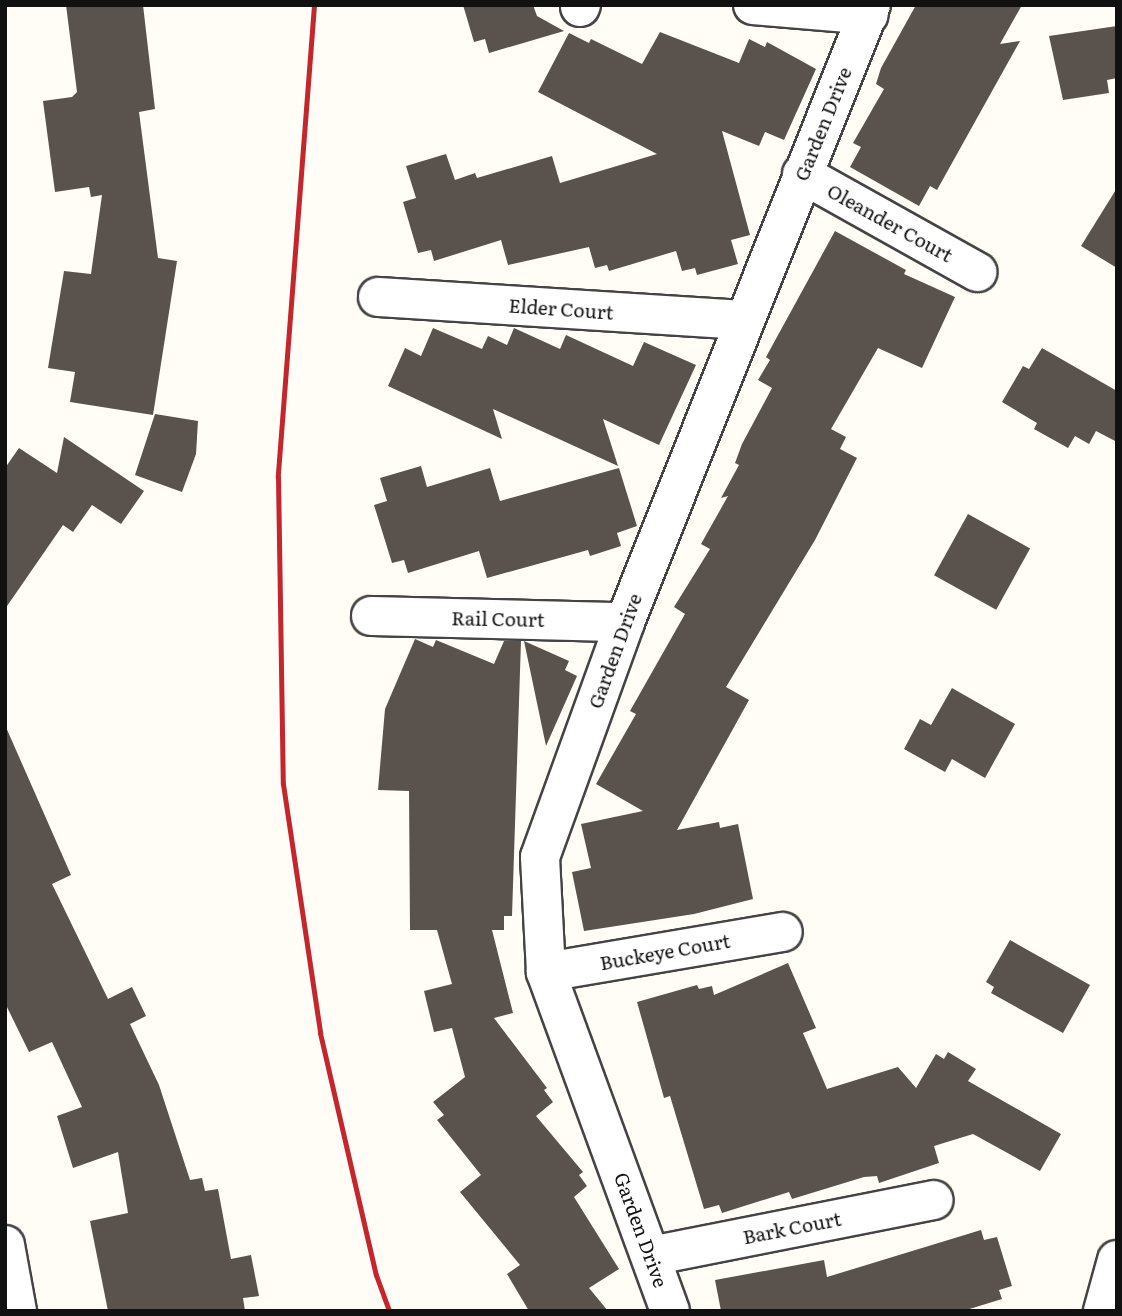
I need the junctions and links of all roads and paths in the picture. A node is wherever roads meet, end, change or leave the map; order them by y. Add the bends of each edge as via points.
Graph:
1 (753, 5) edge
2 (870, 10) edge
3 (802, 174) junction
4 (977, 272) dead end
5 (378, 297) dead end
6 (744, 320) junction
7 (371, 616) dead end
8 (625, 622) junction
9 (783, 932) dead end
10 (547, 972) junction
11 (934, 1200) dead end
12 (5, 1245) edge
13 (650, 1256) junction
14 (1117, 1260) edge
15 (18, 1311) edge
16 (670, 1311) edge
17 (1102, 1311) edge

1 - 2 street
2 - 3 street, Garden Drive
3 - 4 street, Oleander Court
3 - 6 street, Garden Drive
5 - 6 street, Elder Court
6 - 8 street, Garden Drive
7 - 8 street, Rail Court
8 - 10 street, Garden Drive via 540,857
9 - 10 street, Buckeye Court
10 - 13 street, Garden Drive
11 - 13 street, Bark Court
12 - 15 street
13 - 16 street, Garden Drive
14 - 17 street

